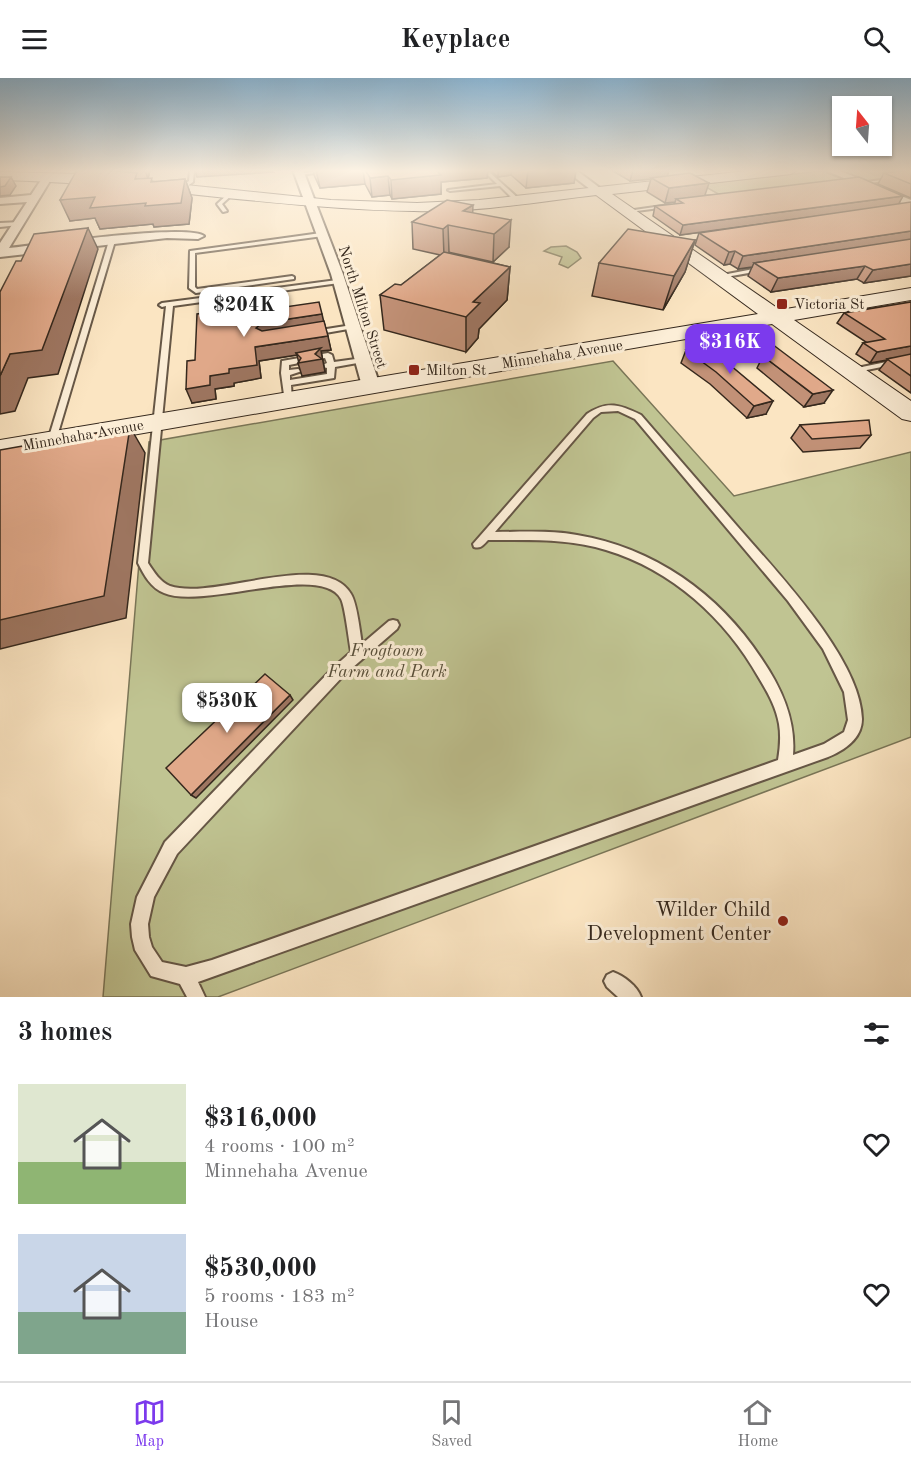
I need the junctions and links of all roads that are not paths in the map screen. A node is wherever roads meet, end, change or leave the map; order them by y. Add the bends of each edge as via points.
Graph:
1 (25, 213) edge
2 (314, 213) edge
3 (632, 213) edge
4 (19, 223) junction
5 (0, 225) edge
6 (321, 235) junction
7 (198, 237) dead end
8 (692, 239) edge
9 (112, 241) junction
10 (672, 242) junction
11 (0, 253) edge
12 (777, 267) edge
13 (720, 276) junction
14 (292, 278) dead end
15 (337, 282) junction
16 (225, 287) junction
17 (911, 294) edge
18 (226, 297) junction
19 (777, 317) junction
20 (352, 327) junction
21 (300, 335) edge
22 (911, 359) edge
23 (363, 360) junction
24 (327, 366) junction
25 (298, 371) edge
26 (852, 371) junction
27 (285, 373) junction
28 (371, 386) junction
29 (287, 392) junction
30 (911, 413) edge
31 (158, 422) junction
32 (52, 440) junction
33 (0, 450) edge
34 (393, 625) dead end
35 (358, 654) junction
36 (785, 765) junction
37 (186, 976) junction
38 (613, 981) dead end
39 (196, 997) edge
40 (632, 997) edge

1 - 4 street
2 - 6 street, North Milton Street
3 - 10 street
4 - 5 lane
4 - 11 street
6 - 15 street, North Milton Street
6 - 16 lane via 192,252 193,290
7 - 9 street via 167,235
8 - 10 street
9 - 11 street
9 - 32 lane
10 - 13 street
12 - 13 lane
13 - 19 street
14 - 16 lane
15 - 18 lane
15 - 20 street, North Milton Street
16 - 18 lane
17 - 19 street, Minnehaha Avenue
18 - 31 lane via 166,305
19 - 26 street
19 - 28 street, Minnehaha Avenue
20 - 21 lane
20 - 23 street, North Milton Street
22 - 26 lane
23 - 24 lane
23 - 28 street, North Milton Street
24 - 27 lane via 328,355 285,363
24 - 29 lane via 331,376
25 - 27 lane
26 - 30 street
27 - 29 lane
28 - 29 street, Minnehaha Avenue
29 - 31 street, Minnehaha Avenue
31 - 32 street, Minnehaha Avenue
31 - 35 lane via 143,563 153,580 170,591 190,592 311,580 334,584 347,597
32 - 33 street, Minnehaha Avenue
34 - 35 lane
35 - 37 lane via 171,849 150,883 139,923 144,950 158,969
36 - 36 lane via 828,750 849,737 855,720 850,691 827,645 792,598 638,417 619,408 599,410 482,540 576,539 645,560 688,587 738,631 776,696 787,725
36 - 37 lane
37 - 39 lane
38 - 40 lane

